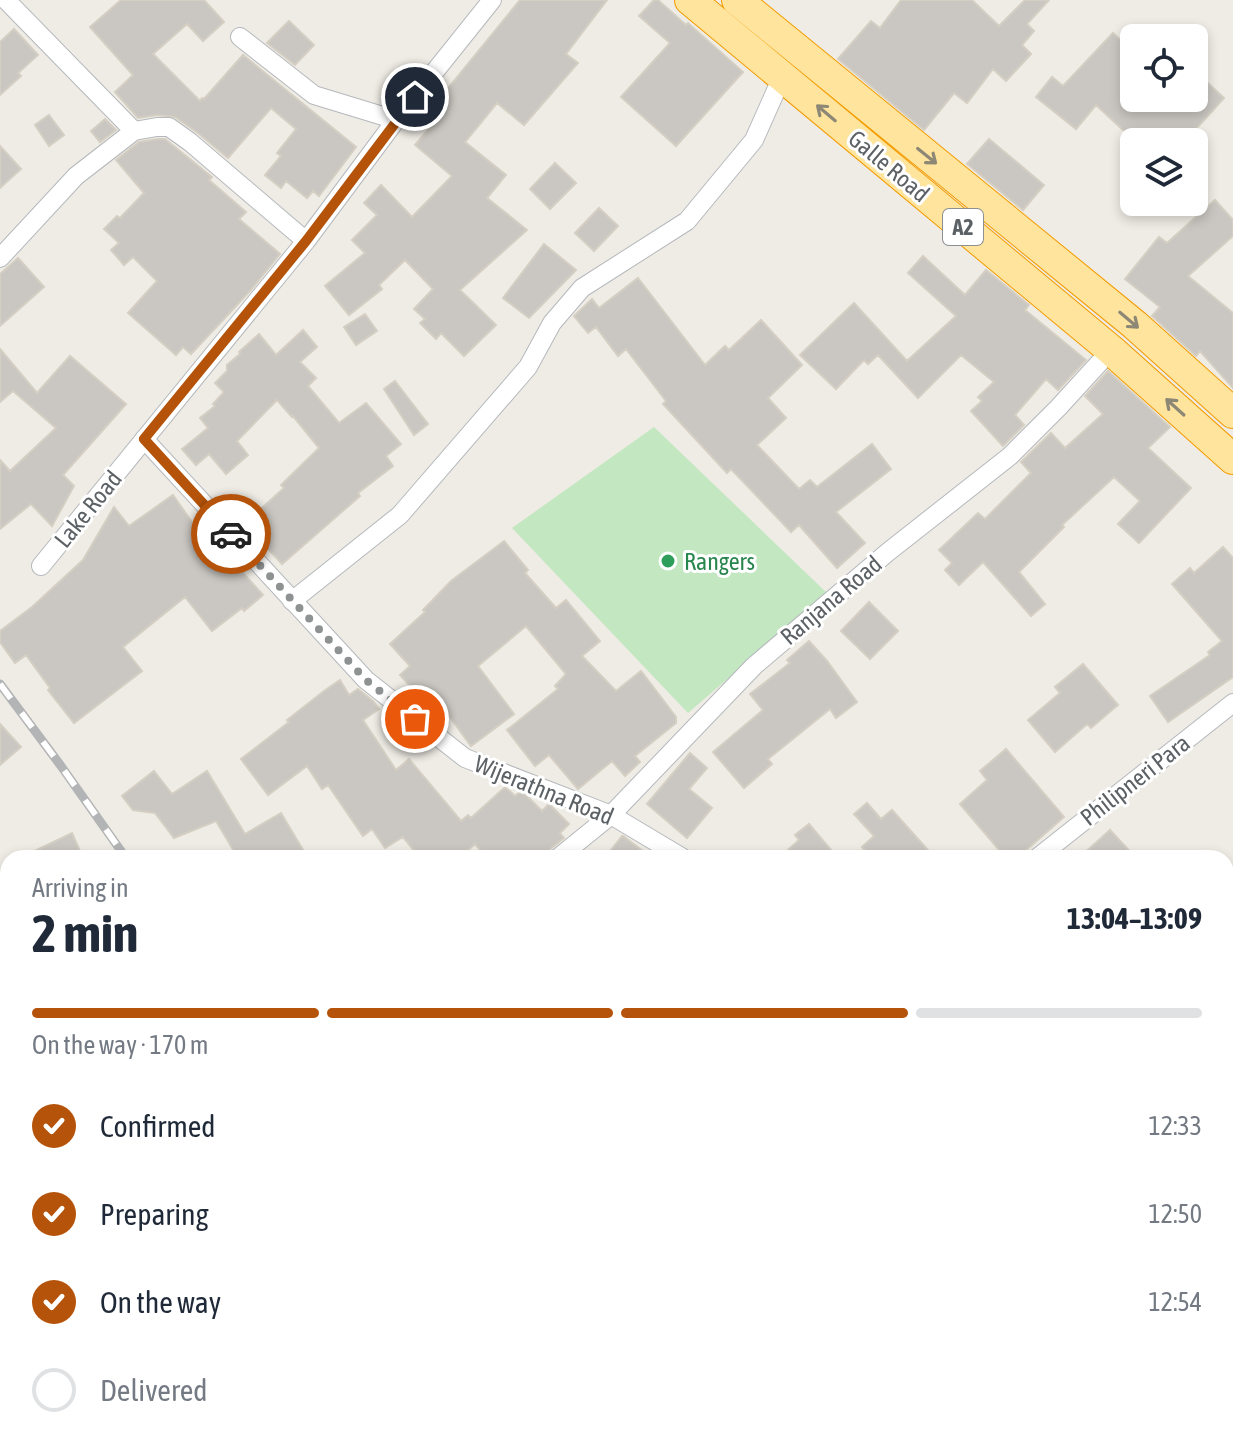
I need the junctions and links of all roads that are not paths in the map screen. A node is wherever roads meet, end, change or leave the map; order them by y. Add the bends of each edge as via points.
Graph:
1 (6, 0) edge
2 (492, 0) edge
3 (690, 0) edge
4 (737, 0) edge
5 (240, 37) dead end
6 (782, 77) junction
7 (396, 120) junction
8 (134, 131) junction
9 (306, 241) junction
10 (0, 258) edge
11 (1111, 350) junction
12 (1233, 413) edge
13 (144, 439) junction
14 (1230, 449) edge
15 (41, 566) dead end
16 (292, 601) junction
17 (1233, 703) edge
18 (611, 815) junction
19 (568, 850) edge
20 (670, 850) edge
21 (1047, 850) edge

1 - 8 street
2 - 7 street, Lake Road
3 - 6 highway, Galle Road / A2
4 -> 12 highway, Galle Road / A2 via 1135,325
5 - 7 street via 314,95
11 -> 6 highway, Galle Road / A2
6 - 16 street via 754,140 687,221 582,288 552,323 528,367 400,515
7 - 9 street, Lake Road
8 - 9 street via 169,127
8 - 10 street via 76,176
9 - 13 street, Lake Road
14 -> 11 highway, Galle Road / A2
11 - 18 street, Ranjana Road via 1010,456 754,666
13 - 15 street, Lake Road
13 - 16 street, Wijerathna Road
16 - 18 street, Wijerathna Road via 366,680 465,758
17 - 21 street, Philipneri Para
18 - 19 street, Ranjana Road
18 - 20 street, Wijerathna Road

